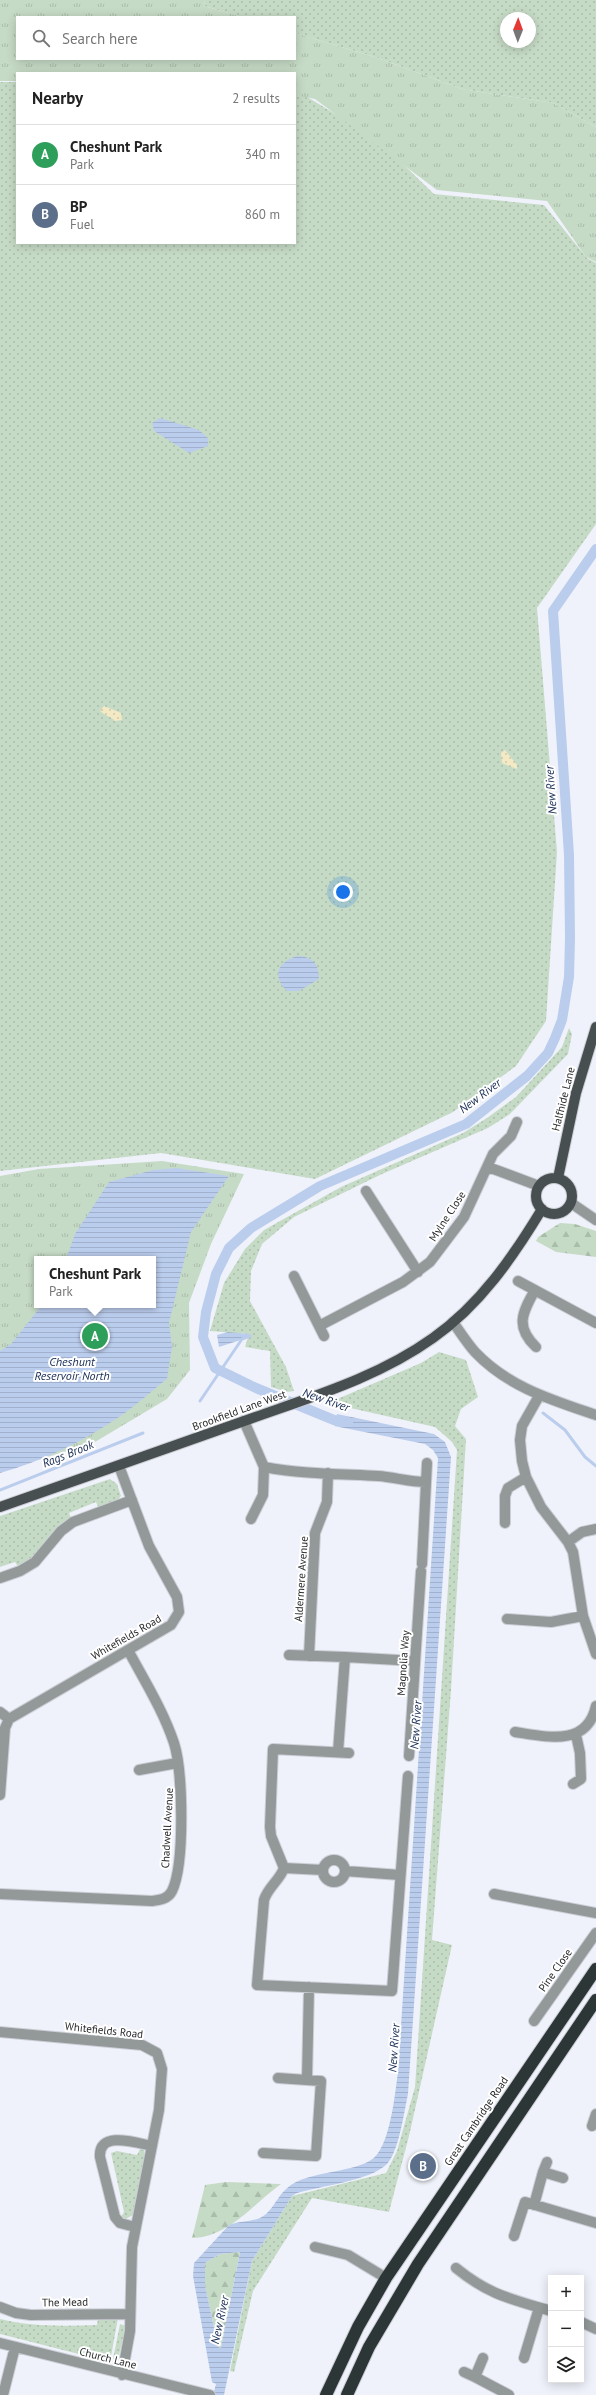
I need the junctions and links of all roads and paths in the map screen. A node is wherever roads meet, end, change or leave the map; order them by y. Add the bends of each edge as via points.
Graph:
1 (596, 1027) edge
2 (517, 1122) dead end
3 (488, 1167) junction
4 (558, 1178) junction
5 (539, 1186) junction
6 (366, 1191) dead end
7 (571, 1203) junction
8 (542, 1210) junction
9 (596, 1220) edge
10 (418, 1272) junction
11 (294, 1276) dead end
12 (518, 1281) dead end
13 (535, 1290) junction
14 (453, 1322) junction
15 (596, 1323) edge
16 (319, 1326) junction
17 (324, 1336) dead end
18 (536, 1348) dead end
19 (539, 1396) junction
20 (596, 1416) edge
21 (244, 1421) junction
22 (427, 1463) dead end
23 (119, 1466) junction
24 (264, 1467) junction
25 (328, 1473) junction
26 (526, 1477) junction
27 (426, 1482) junction
28 (132, 1500) junction
29 (0, 1507) edge
30 (251, 1519) dead end
31 (505, 1523) dead end
32 (596, 1529) edge
33 (568, 1542) junction
34 (0, 1578) edge
35 (583, 1616) junction
36 (507, 1619) dead end
37 (128, 1650) junction
38 (596, 1654) edge
39 (289, 1655) dead end
40 (309, 1656) junction
41 (345, 1657) junction
42 (415, 1661) junction
43 (596, 1706) edge
44 (0, 1712) edge
45 (9, 1719) junction
46 (515, 1732) dead end
47 (576, 1735) junction
48 (338, 1752) junction
49 (349, 1753) dead end
50 (409, 1756) dead end
51 (177, 1763) junction
52 (139, 1770) dead end
53 (408, 1776) dead end
54 (573, 1784) dead end
55 (0, 1795) edge
56 (284, 1868) junction
57 (323, 1870) junction
58 (346, 1871) junction
59 (400, 1875) junction
60 (0, 1894) edge
61 (494, 1894) dead end
62 (596, 1913) edge
63 (596, 1934) edge
64 (596, 1969) edge
65 (309, 1987) junction
66 (596, 2000) edge
67 (534, 2021) dead end
68 (0, 2032) edge
69 (278, 2078) dead end
70 (307, 2080) junction
71 (596, 2114) edge
72 (592, 2126) dead end
73 (152, 2146) junction
74 (262, 2153) dead end
75 (546, 2162) dead end
76 (544, 2172) junction
77 (563, 2178) dead end
78 (534, 2205) junction
79 (596, 2223) edge
80 (135, 2227) junction
81 (514, 2236) dead end
82 (315, 2246) dead end
83 (456, 2268) dead end
84 (386, 2278) junction
85 (0, 2307) edge
86 (539, 2308) junction
87 (548, 2310) edge
88 (130, 2314) junction
89 (584, 2323) edge
90 (596, 2329) edge
91 (0, 2343) edge
92 (15, 2347) junction
93 (483, 2358) dead end
94 (524, 2358) dead end
95 (464, 2372) dead end
96 (122, 2374) junction
97 (475, 2377) junction
98 (3, 2395) edge
99 (210, 2395) edge
100 (326, 2395) edge
101 (347, 2395) edge
102 (509, 2395) edge

1 - 4 main road, Halfhide Lane via 576,1093
2 - 3 street, Mylne Close via 511,1136 493,1154
3 - 5 street
3 - 10 street, Mylne Close via 464,1217 430,1262
4 - 5 main road via 546,1179
4 - 7 main road via 568,1183 571,1189
5 - 8 main road via 536,1198
6 - 10 street
7 - 8 main road via 558,1214
7 - 9 street
8 - 14 main road, Brookfield Lane West via 504,1267 479,1297
10 - 16 street, Mylne Close
11 - 16 street
12 - 13 street
13 - 15 street
13 - 18 street via 522,1320 525,1335
14 - 19 street via 475,1351 497,1371
14 - 21 main road, Brookfield Lane West via 402,1359 369,1375
16 - 17 street
19 - 20 street
19 - 26 street via 525,1418 521,1431 520,1448
21 - 23 main road, Brookfield Lane West
21 - 24 street
22 - 27 street, Magnolia Way
23 - 28 street, Whitefields Road
23 - 29 main road, Brookfield Lane West
24 - 25 street via 283,1471
24 - 30 street via 263,1495
25 - 27 street
25 - 40 street, Aldermere Avenue via 327,1502 315,1533
26 - 31 street via 508,1488 505,1496
26 - 33 street via 541,1507
27 - 42 street, Magnolia Way
28 - 34 street via 73,1522 61,1531 35,1562
28 - 37 street, Whitefields Road via 149,1546 177,1597 179,1608 177,1617 171,1625
32 - 33 street via 582,1532
33 - 35 street via 573,1552
35 - 36 street via 552,1622
35 - 38 street
37 - 45 street, Whitefields Road
37 - 51 street, Chadwell Avenue via 164,1718 175,1745
39 - 40 street
40 - 41 street
41 - 42 street
41 - 48 street
42 - 50 street, Magnolia Way
43 - 47 street via 591,1723
44 - 45 street
45 - 55 street via 5,1728
46 - 47 street
47 - 54 street via 581,1779
48 - 49 street
48 - 56 street via 273,1749 270,1832
51 - 52 street
51 - 60 street, Chadwell Avenue via 181,1779 179,1851 176,1880 172,1892 163,1900
53 - 59 street
56 - 57 street
56 - 65 street via 264,1900 257,1985
57 - 58 street via 326,1863 333,1859 340,1861
57 - 58 street via 325,1878 331,1882 339,1881
58 - 59 street
59 - 65 street via 392,1991
61 - 62 street
63 - 67 street, Pine Close
64 - 84 highway, Great Cambridge Road
65 - 70 street
66 - 101 highway via 414,2270 369,2347
68 - 73 street, Whitefields Road via 142,2045 154,2051 159,2057 162,2069 159,2110
69 - 70 street
70 - 74 street via 321,2080 316,2156
71 - 72 street
73 - 80 street, Whitefields Road
73 - 80 street via 116,2140 105,2144 101,2150 100,2157 115,2217 120,2223
75 - 76 street
76 - 77 street
76 - 78 street
78 - 79 street
78 - 81 street via 525,2202
80 - 88 street, Whitefields Road via 131,2259
82 - 84 street via 348,2255
83 - 86 street via 494,2293
84 - 100 highway, Great Cambridge Road via 358,2327
85 - 88 street, The Mead via 31,2315
86 - 87 street
86 - 94 street
88 - 96 street, Whitefields Road via 129,2339
89 - 90 street
91 - 92 street, Church Lane
92 - 96 street, Church Lane
92 - 98 street
93 - 97 street
95 - 97 street
96 - 99 street, Church Lane
97 - 102 street

